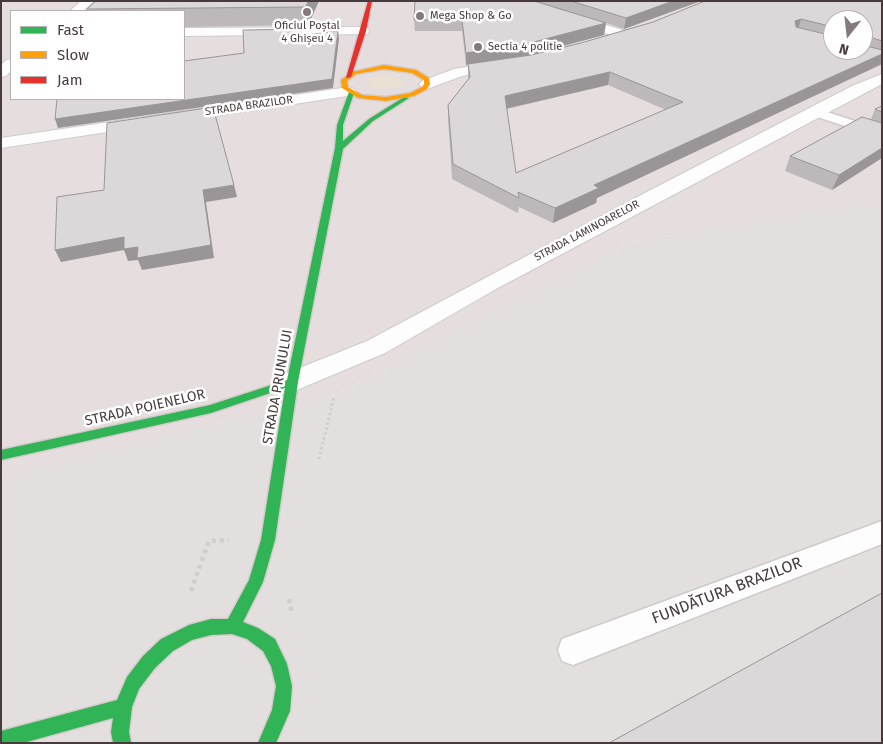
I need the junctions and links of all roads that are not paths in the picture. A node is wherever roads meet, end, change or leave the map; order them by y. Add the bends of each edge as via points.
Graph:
1 (88, 1) edge
2 (370, 1) edge
3 (77, 10) edge
4 (562, 15) edge
5 (363, 31) junction
6 (638, 31) edge
7 (185, 32) edge
8 (624, 35) junction
9 (599, 42) edge
10 (369, 46) dead end
11 (377, 59) dead end
12 (10, 64) edge
13 (399, 68) junction
14 (1, 73) edge
15 (882, 78) edge
16 (427, 84) junction
17 (349, 87) junction
18 (412, 95) junction
19 (815, 112) junction
20 (882, 134) edge
21 (1, 143) edge
22 (339, 148) junction
23 (292, 382) junction
24 (1, 455) edge
25 (882, 532) edge
26 (232, 626) junction
27 (573, 650) dead end
28 (123, 707) junction
29 (1, 740) edge
30 (122, 743) edge
31 (267, 743) edge

1 - 3 street
2 - 5 street, STRADA PRUNULUI
4 - 8 street
5 - 7 street
5 - 10 street
5 - 17 street, STRADA PRUNULUI
6 - 8 street
8 - 9 street
11 - 13 street
12 - 14 street
13 - 16 street via 422,75
13 - 16 street via 514,64 459,72
13 - 17 street via 363,70
15 - 19 street, STRADA LAMINOARELOR
16 - 18 street
17 - 18 street via 360,96 386,99
17 - 21 street, STRADA BRAZILOR
17 - 22 street, STRADA PRUNULUI via 340,125
18 - 22 street via 370,120
19 - 20 lane
19 - 23 street, STRADA LAMINOARELOR via 488,284 376,347
22 - 23 street, STRADA PRUNULUI
23 - 24 street, STRADA POIENELOR via 211,409
23 - 26 street, STRADA PRUNULUI via 268,540 256,582
25 - 27 lane, FUNDĂTURA BRAZILOR
26 - 28 street via 189,633 167,645 148,662 133,683
26 - 31 street via 252,633 269,645 280,664 284,686 281,711
28 - 29 street
28 - 30 street

